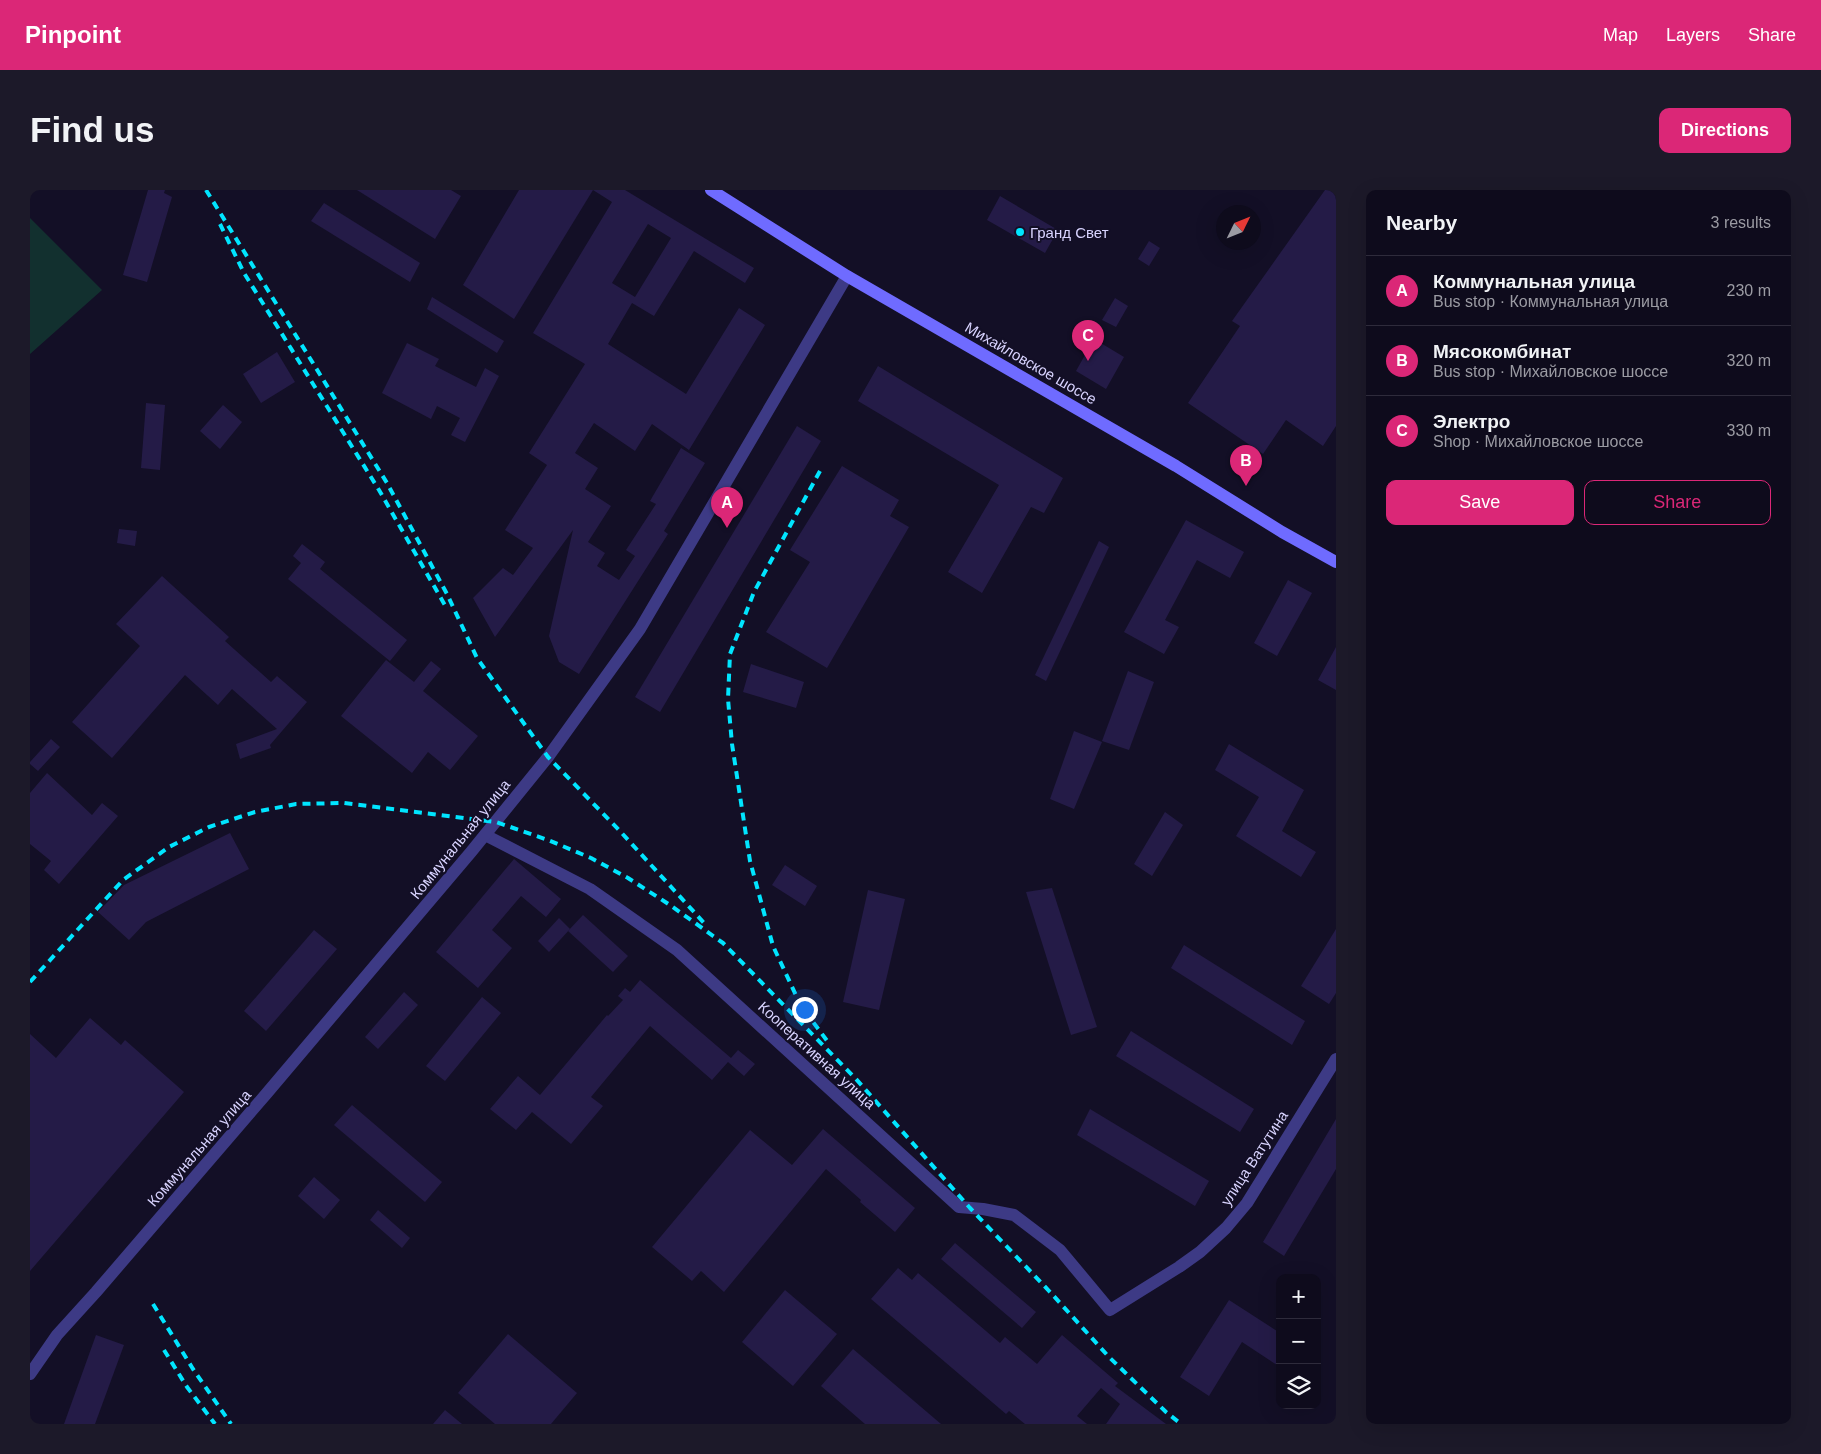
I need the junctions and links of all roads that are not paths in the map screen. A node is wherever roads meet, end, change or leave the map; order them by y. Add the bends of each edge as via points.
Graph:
1 (711, 190) edge
2 (848, 276) junction
3 (1336, 562) edge
4 (485, 835) junction
5 (1336, 1059) edge
6 (1110, 1310) joint
7 (30, 1374) edge

1 - 2 main road, Михайловское шоссе
2 - 3 main road, Михайловское шоссе
2 - 4 street, Коммунальная улица via 640,629 548,757
4 - 6 street, Кооперативная улица via 590,889 677,950 959,1207 1014,1215 1060,1250
4 - 7 street, Коммунальная улица via 57,1335
5 - 6 street, улица Ватутина via 1246,1203 1226,1228 1179,1267

